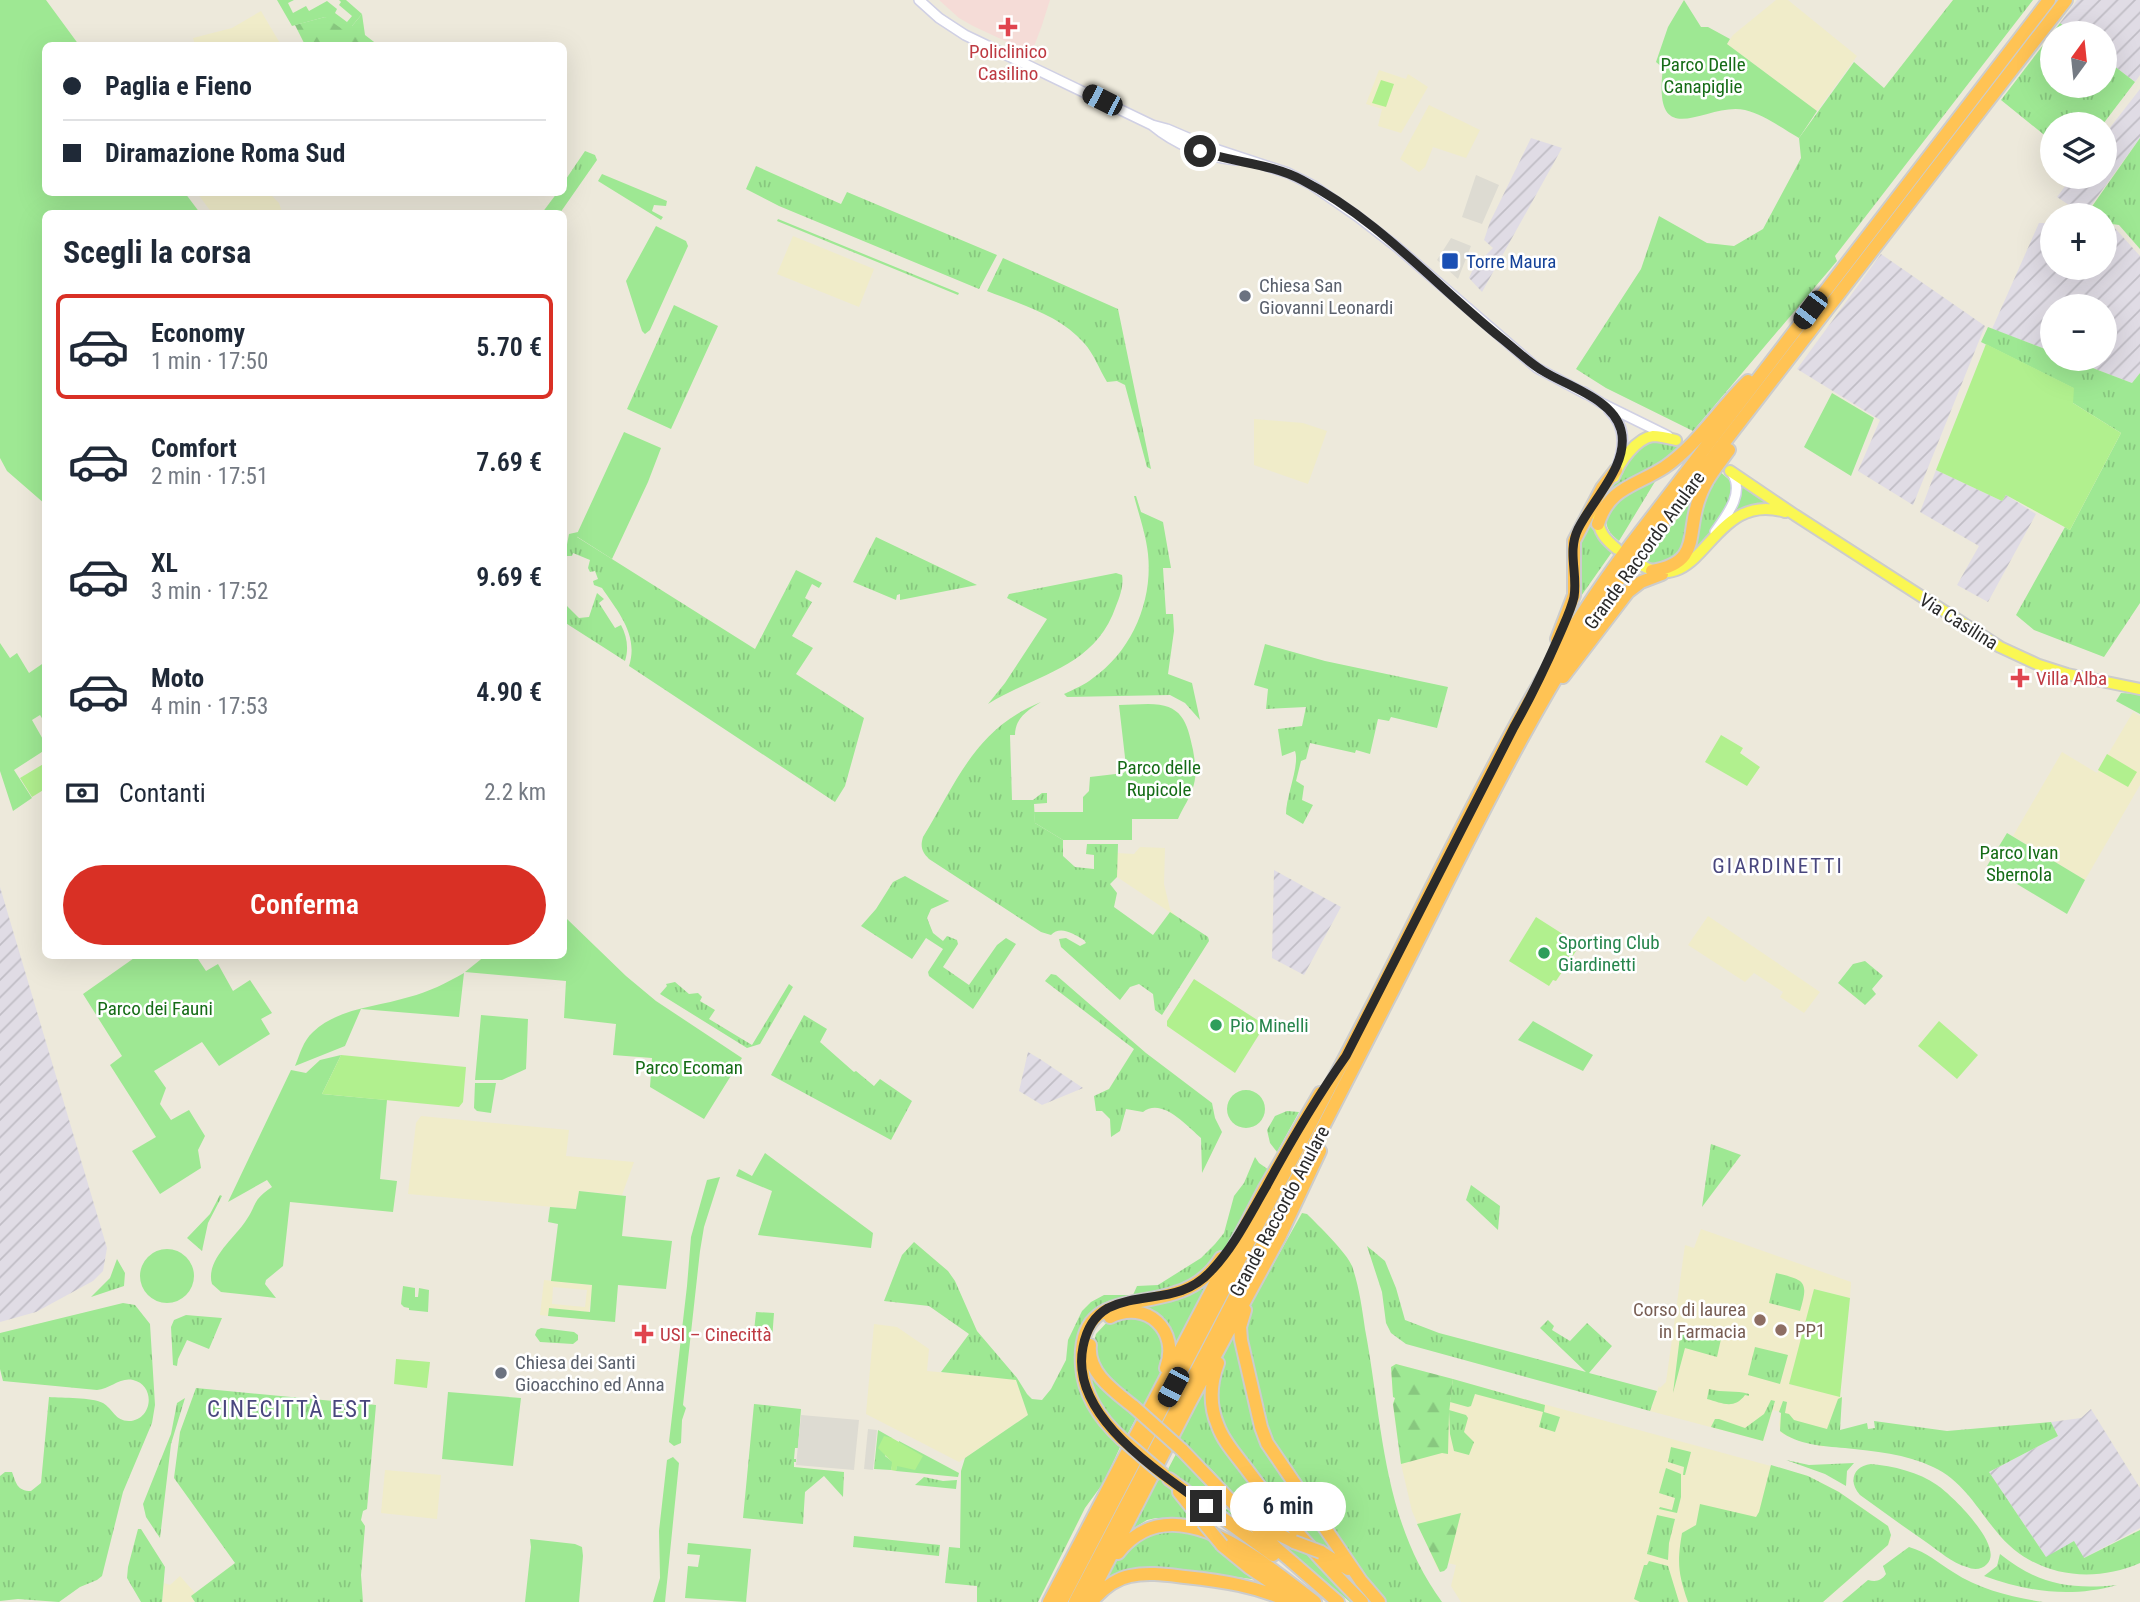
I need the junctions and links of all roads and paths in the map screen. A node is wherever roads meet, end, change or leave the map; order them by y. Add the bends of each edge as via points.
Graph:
1 (919, 0) edge
2 (2049, 0) edge
3 (2066, 0) edge
4 (1152, 125) junction
5 (1252, 162) junction
6 (1798, 348) junction
7 (1774, 358) junction
8 (1602, 404) junction
9 (1676, 440) joint
10 (1616, 470) junction
11 (1730, 471) joint
12 (1795, 515) junction
13 (1598, 524) junction
14 (1708, 542) junction
15 (1617, 549) dead end
16 (1652, 570) junction
17 (1541, 678) junction
18 (2140, 689) edge
19 (1535, 713) junction
20 (1351, 1059) junction
21 (1326, 1107) junction
22 (1279, 1198) junction
23 (1241, 1233) junction
24 (1254, 1286) junction
25 (1232, 1323) junction
26 (1151, 1405) junction
27 (1166, 1477) junction
28 (1221, 1487) junction
29 (1103, 1572) junction
30 (1362, 1581) junction
31 (1049, 1602) edge
32 (1061, 1602) edge
33 (1075, 1602) edge
34 (1089, 1602) edge
35 (1291, 1602) edge
36 (1300, 1602) edge
37 (1315, 1602) edge
38 (1328, 1602) edge
39 (1338, 1602) edge
40 (1362, 1602) edge
41 (1379, 1602) edge

1 - 4 main road via 951,26
2 - 7 highway, Grande Raccordo Anulare
3 - 6 highway, Grande Raccordo Anulare
4 - 5 main road
4 - 5 main road via 1166,138 1200,151
5 - 8 main road via 1312,185 1357,216 1542,371
6 - 16 highway via 1791,365 1706,482 1684,557 1674,565
6 - 19 highway, Grande Raccordo Anulare via 1625,570
7 - 13 highway via 1673,461 1611,498
7 - 17 highway, Grande Raccordo Anulare via 1614,566
8 - 9 main road
8 - 10 main road via 1616,417 1622,431
9 - 10 main road via 1646,438
10 - 13 main road via 1600,505
10 - 17 highway via 1575,537 1574,598
11 - 12 main road, Via Casilina
11 - 14 main road via 1737,482 1734,500
12 - 14 main road, Via Casilina via 1778,510 1743,512
12 - 18 main road, Via Casilina via 2012,653 2067,674
13 - 15 main road
14 - 16 main road, Via Casilina via 1676,571
16 - 19 highway via 1624,595
17 - 20 highway, Grande Raccordo Anulare
19 - 20 highway, Grande Raccordo Anulare
20 - 21 highway
20 - 21 highway, Grande Raccordo Anulare
21 - 22 highway, Grande Raccordo Anulare
21 - 22 highway
22 - 23 highway
22 - 24 highway
22 - 32 highway, Grande Raccordo Anulare
22 - 33 highway, Grande Raccordo Anulare
23 - 26 highway
23 - 27 highway, bridge via 1213,1270 1195,1285 1171,1295 1115,1305 1090,1326 1082,1353 1084,1383 1097,1413
24 - 25 highway
24 - 30 highway via 1240,1337 1262,1430 1278,1461
25 - 29 highway
25 - 40 highway via 1212,1388 1212,1407 1220,1430 1278,1511
26 - 28 highway, bridge via 1169,1358 1165,1331 1142,1313 1114,1315 1093,1337 1090,1361
26 - 31 highway
27 - 36 highway, bridge via 1222,1545
27 - 38 highway via 1252,1538
28 - 30 highway, bridge via 1259,1524 1343,1564
28 - 39 highway via 1276,1548
29 - 34 highway
29 - 37 highway via 1140,1531 1182,1525 1231,1543
30 - 41 highway
34 - 35 highway via 1113,1582 1144,1574 1234,1583

